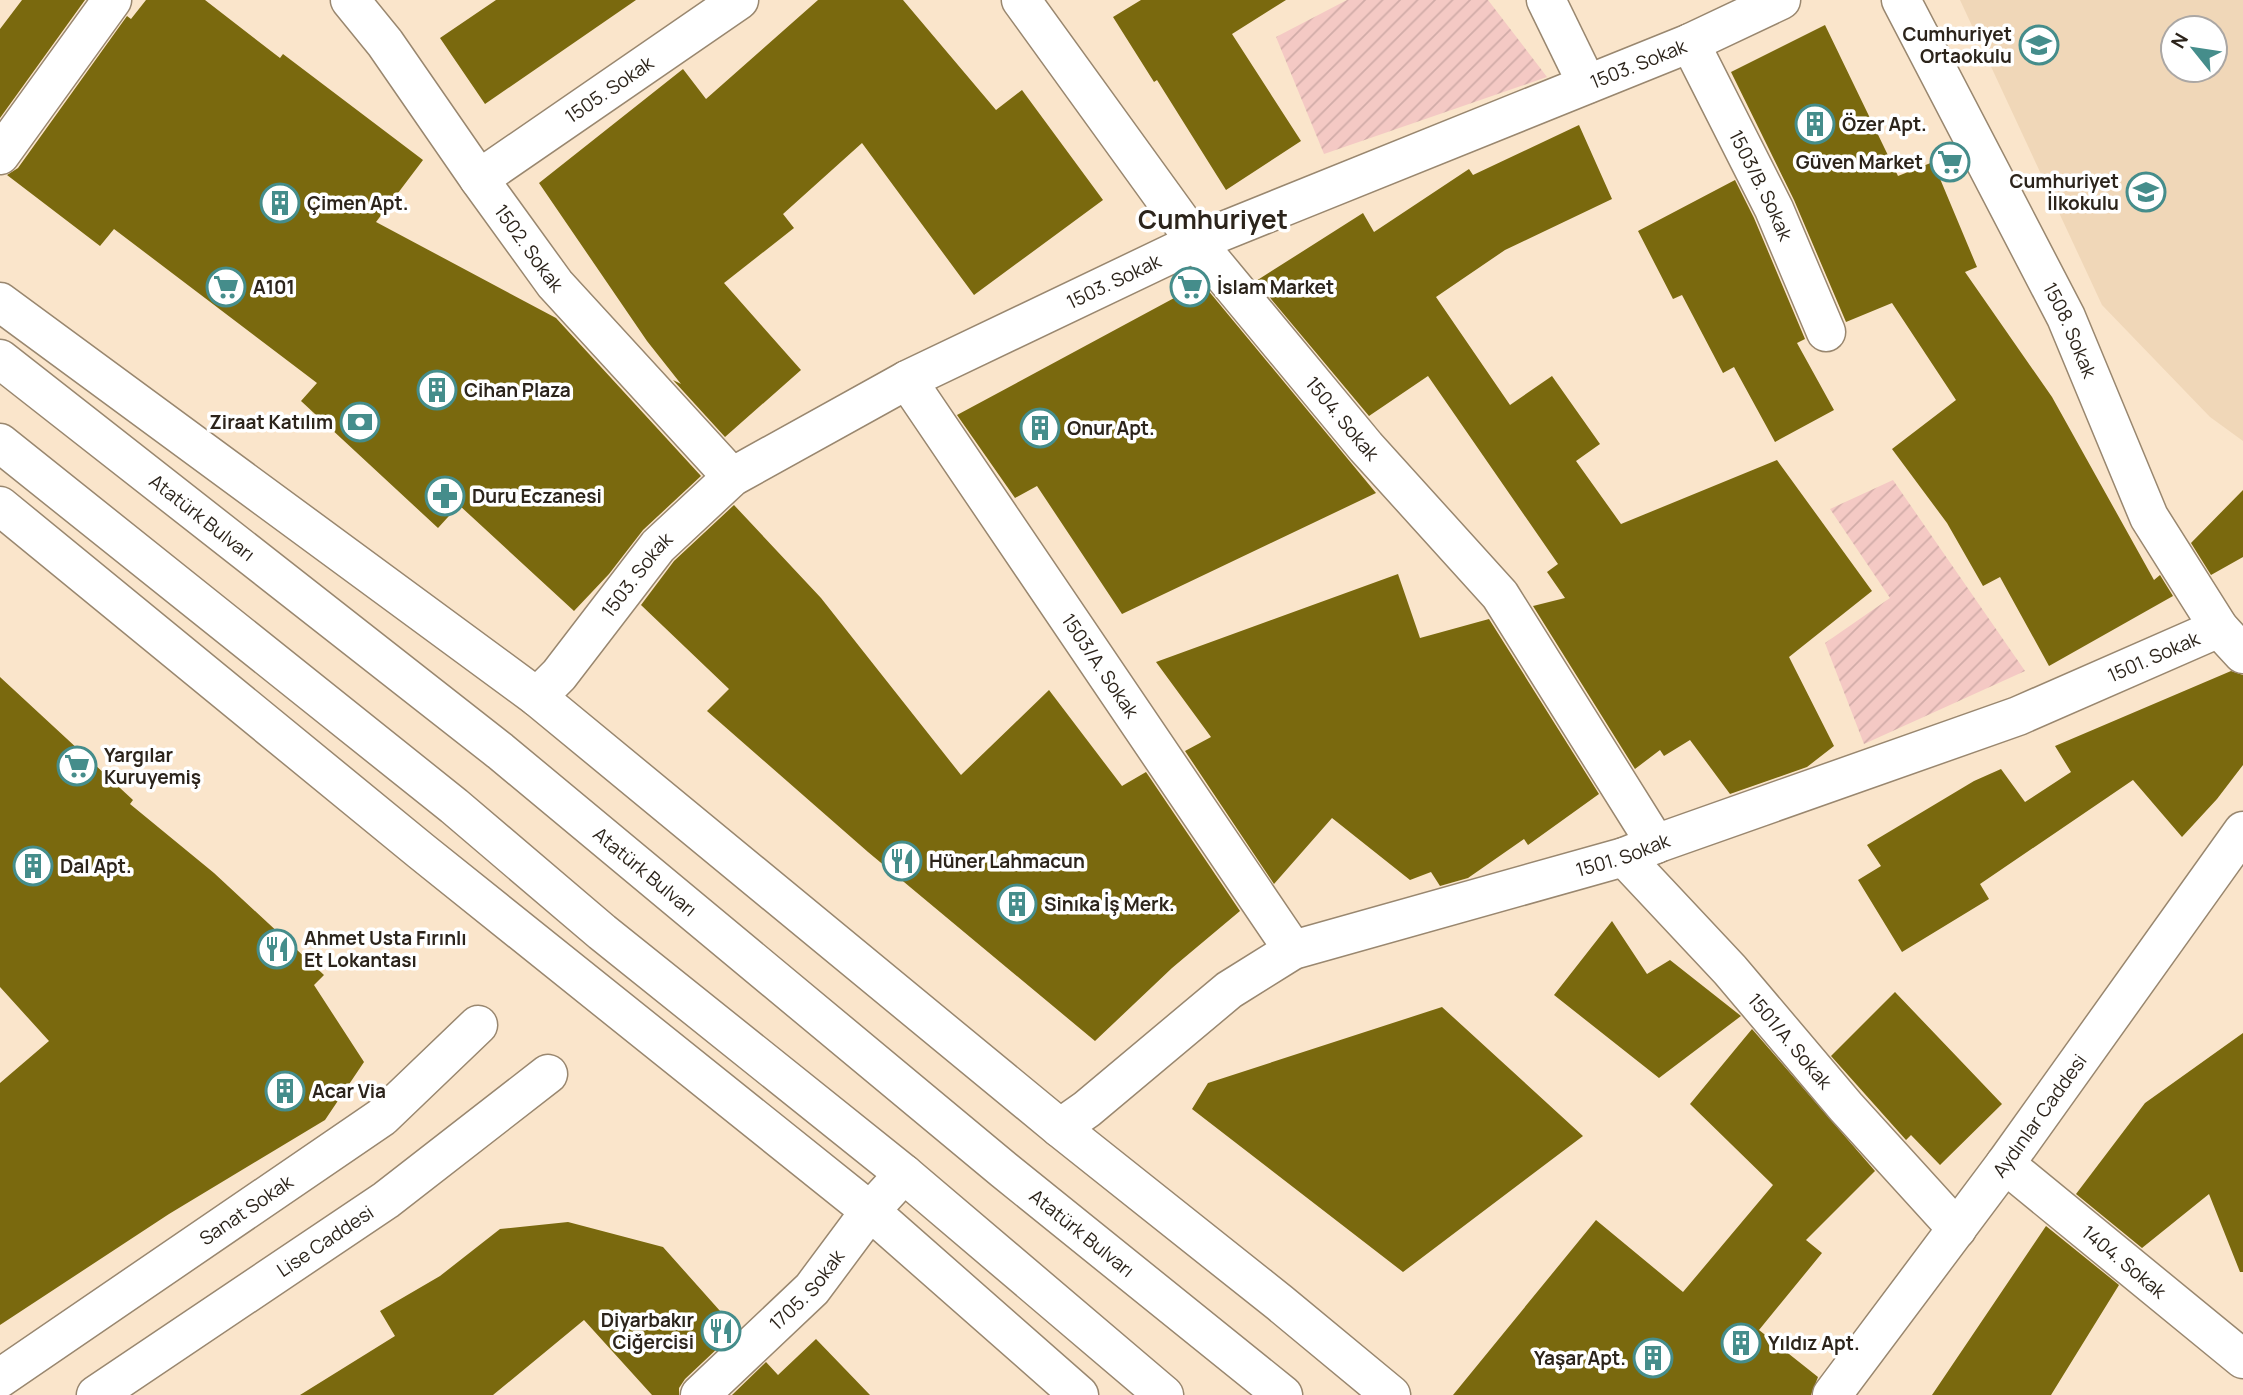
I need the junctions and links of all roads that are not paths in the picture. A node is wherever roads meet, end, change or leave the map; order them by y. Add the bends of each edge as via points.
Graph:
1 (112, 0) edge
2 (350, 0) edge
3 (739, 0) edge
4 (1021, 0) edge
5 (1546, 0) edge
6 (1782, 0) edge
7 (1901, 0) edge
8 (1690, 43) junction
9 (1587, 84) junction
10 (0, 155) edge
11 (479, 179) junction
12 (1196, 242) junction
13 (0, 302) edge
14 (1826, 332) dead end
15 (0, 359) edge
16 (907, 380) junction
17 (0, 443) edge
18 (732, 477) junction
19 (0, 506) edge
20 (2231, 641) edge
21 (537, 696) junction
22 (2243, 831) edge
23 (1640, 850) junction
24 (1293, 950) junction
25 (478, 1025) dead end
26 (548, 1074) dead end
27 (1060, 1128) junction
28 (2005, 1164) junction
29 (904, 1174) junction
30 (870, 1211) junction
31 (1957, 1229) junction
32 (2243, 1359) edge
33 (0, 1378) edge
34 (96, 1395) edge
35 (701, 1395) edge
36 (1079, 1395) edge
37 (1164, 1395) edge
38 (1283, 1395) edge
39 (1391, 1395) edge
40 (1832, 1395) edge

1 - 10 street
2 - 11 street, 1502. Sokak
3 - 11 street, 1505. Sokak
4 - 12 street, 1504. Sokak
5 - 9 street
6 - 8 street, 1503. Sokak
7 - 20 street, 1508. Sokak via 2066,317 2149,517
8 - 9 street, 1503. Sokak
8 - 14 street, 1503/B. Sokak via 1774,209
9 - 12 street, 1503. Sokak
11 - 18 street, 1502. Sokak via 555,285
12 - 16 street, 1503. Sokak
12 - 23 street, 1504. Sokak via 1366,447 1500,595
13 - 21 street
15 - 38 street, Atatürk Bulvarı via 500,751
16 - 18 street, 1503. Sokak
16 - 24 street, 1503/A. Sokak
17 - 29 street
18 - 21 street, 1503. Sokak via 658,546 559,675
19 - 30 street via 410,843
20 - 23 street, 1501. Sokak
21 - 27 street
22 - 28 street, Aydınlar Caddesi
23 - 24 street, 1501. Sokak
23 - 31 street, 1501/A. Sokak via 1730,970
24 - 27 street, 1501. Sokak via 1229,990
25 - 33 street, Sanat Sokak via 382,1117
26 - 34 street, Lise Caddesi via 386,1200
27 - 39 street
28 - 31 street, Aydınlar Caddesi
28 - 32 street, 1404. Sokak
29 - 30 street, 1705. Sokak
29 - 37 street
30 - 35 street, 1705. Sokak via 812,1289
30 - 36 street
31 - 40 street, Aydınlar Caddesi

